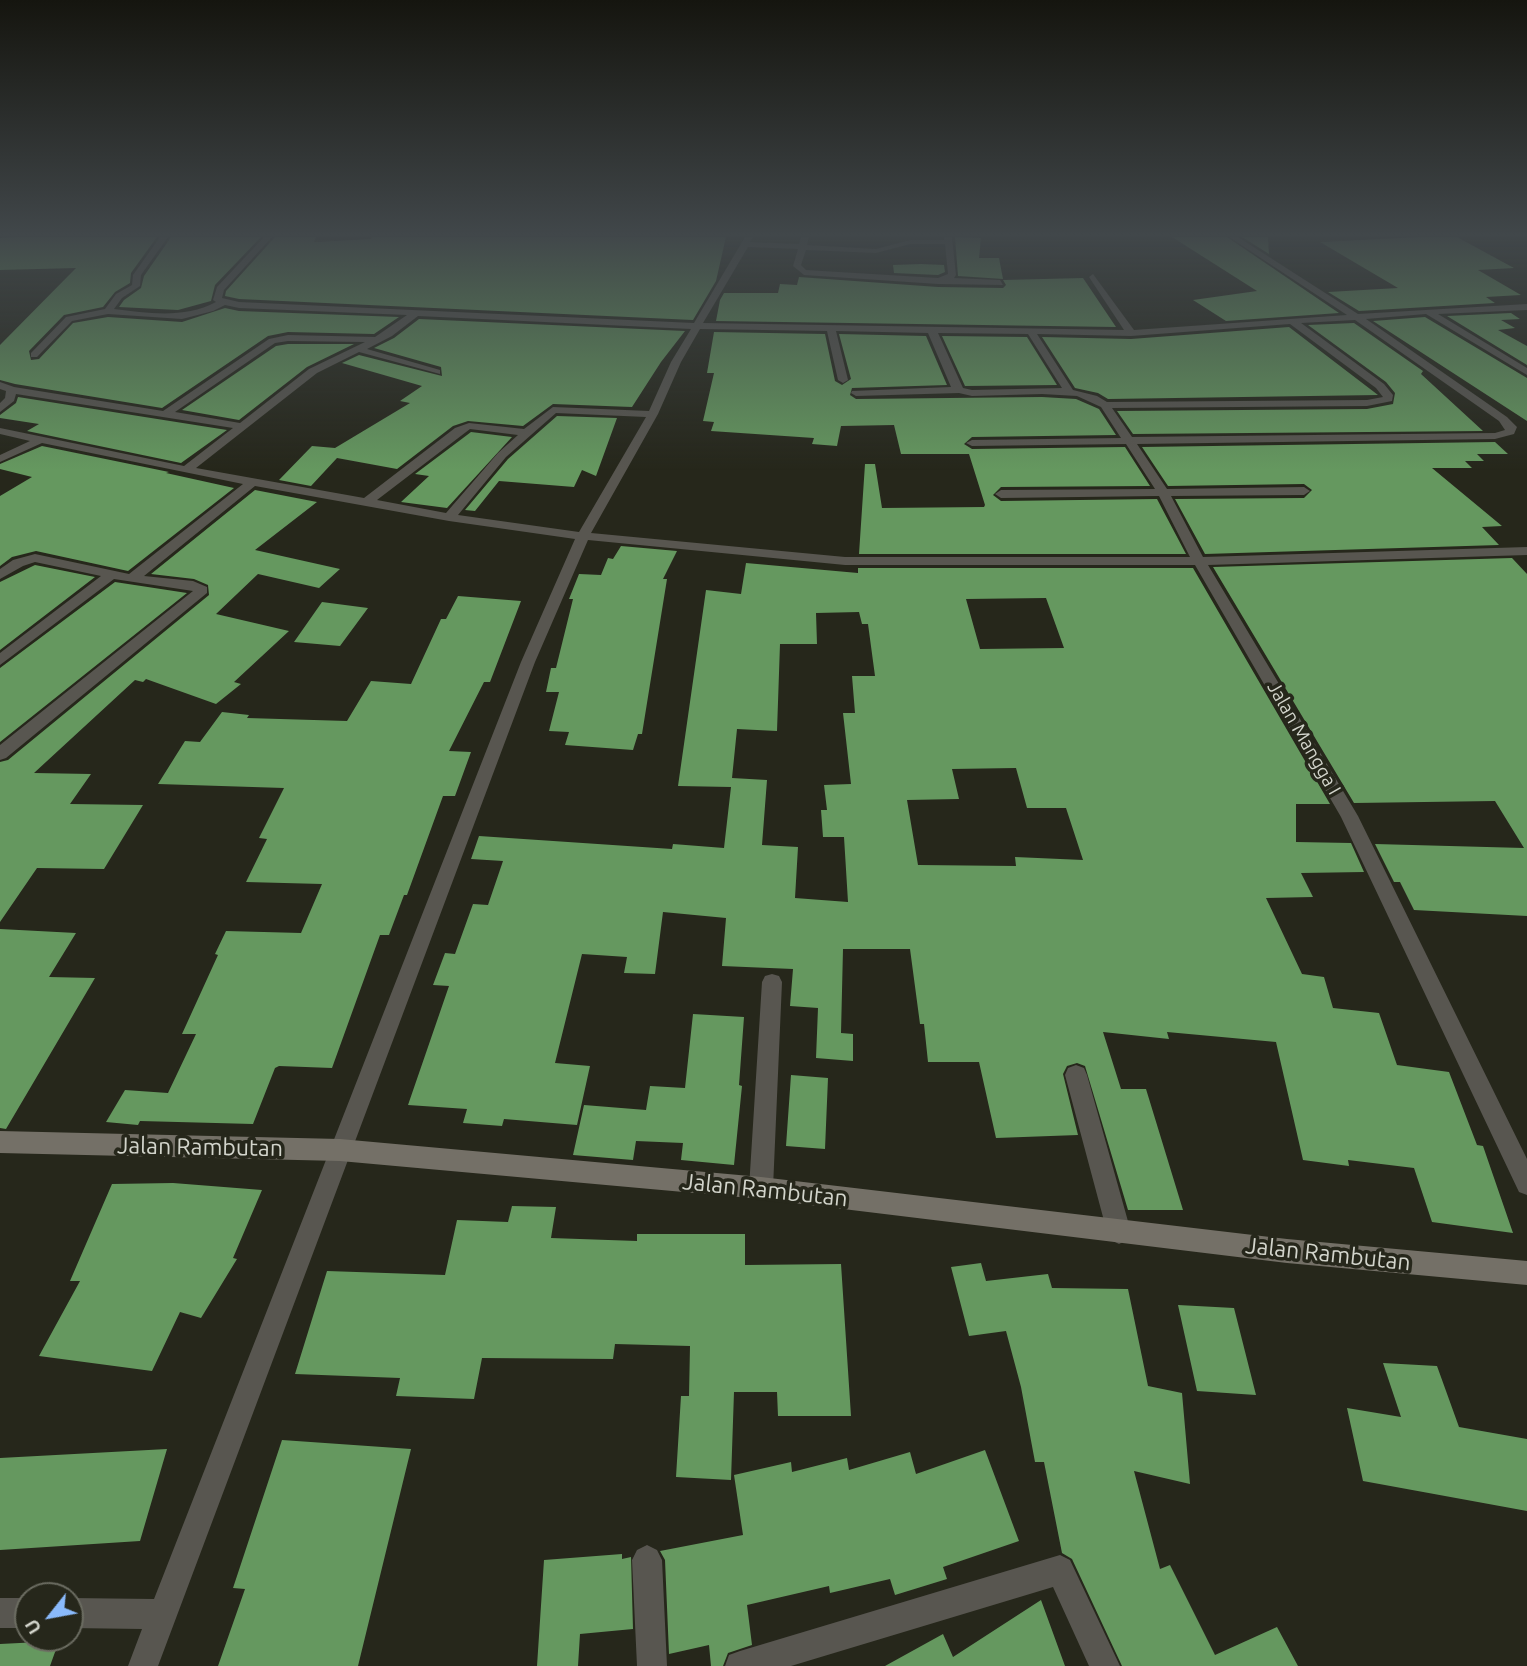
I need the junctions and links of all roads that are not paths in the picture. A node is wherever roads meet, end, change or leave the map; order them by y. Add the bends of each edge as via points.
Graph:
1 (93, 315) edge
2 (414, 315) edge
3 (468, 315) edge
4 (704, 315) edge
5 (1118, 315) edge
6 (1354, 315) edge
7 (1389, 315) edge
8 (1433, 315) edge
9 (1357, 317) junction
10 (1292, 321) junction
11 (697, 327) junction
12 (831, 328) junction
13 (932, 330) junction
14 (1031, 332) junction
15 (1131, 333) junction
16 (377, 339) junction
17 (358, 349) junction
18 (33, 355) dead end
19 (436, 372) dead end
20 (1527, 372) edge
21 (843, 380) dead end
22 (0, 385) edge
23 (11, 390) junction
24 (959, 390) junction
25 (1069, 391) junction
26 (856, 393) dead end
27 (1105, 405) junction
28 (0, 409) edge
29 (653, 414) junction
30 (164, 415) junction
31 (241, 426) junction
32 (0, 431) edge
33 (527, 433) junction
34 (1129, 440) junction
35 (38, 441) junction
36 (972, 443) dead end
37 (0, 459) edge
38 (186, 470) junction
39 (253, 482) junction
40 (1304, 491) dead end
41 (1163, 492) junction
42 (1000, 494) dead end
43 (367, 502) junction
44 (449, 517) junction
45 (583, 536) junction
46 (1527, 551) edge
47 (1199, 561) junction
48 (0, 575) edge
49 (111, 575) junction
50 (132, 579) junction
51 (0, 660) edge
52 (0, 754) edge
53 (772, 982) dead end
54 (1076, 1075) dead end
55 (0, 1142) edge
56 (340, 1150) junction
57 (1527, 1184) edge
58 (761, 1188) junction
59 (1119, 1232) junction
60 (1527, 1273) edge
61 (647, 1560) dead end
62 (84, 1613) edge
63 (163, 1614) junction
64 (143, 1666) edge
65 (652, 1666) edge
66 (740, 1666) edge
67 (1105, 1666) edge

1 - 18 street via 69,319
2 - 16 street
3 - 11 street
4 - 11 street
5 - 15 street
6 - 9 street
7 - 9 street
8 - 20 street
9 - 10 street
9 - 34 street via 1503,419 1510,432 1495,436
10 - 15 street
10 - 27 street via 1380,386 1388,399
11 - 12 street
11 - 29 street
12 - 13 street
12 - 21 street
13 - 14 street
13 - 24 street
14 - 15 street
14 - 25 street
16 - 17 street
16 - 30 street via 272,341
17 - 19 street
17 - 31 street via 313,371
22 - 23 street
23 - 28 street via 10,399
23 - 30 street
24 - 25 street
24 - 26 street
25 - 27 street via 1091,395
27 - 34 street, Jalan Mangga I
29 - 33 street via 556,409
29 - 45 street
30 - 31 street
31 - 38 street
32 - 35 street
33 - 43 street via 469,426 459,430
33 - 44 street
34 - 36 street
34 - 41 street, Jalan Mangga I
35 - 37 street
35 - 38 street
38 - 39 street
39 - 43 street
39 - 50 street
40 - 41 street
41 - 42 street
41 - 47 street, Jalan Mangga I
43 - 44 street
44 - 45 street
45 - 47 street via 845,561
45 - 56 street via 528,662
46 - 47 street
47 - 57 street, Jalan Mangga I via 1349,816
48 - 49 street via 35,558
49 - 50 street
49 - 51 street
50 - 52 street via 193,585 202,590
53 - 58 street
54 - 59 street
55 - 56 street, Jalan Rambutan
56 - 58 street, Jalan Rambutan
56 - 63 street
58 - 59 street, Jalan Rambutan
59 - 60 street, Jalan Rambutan
61 - 65 street
62 - 63 street
63 - 64 street
66 - 67 street via 1060,1570

